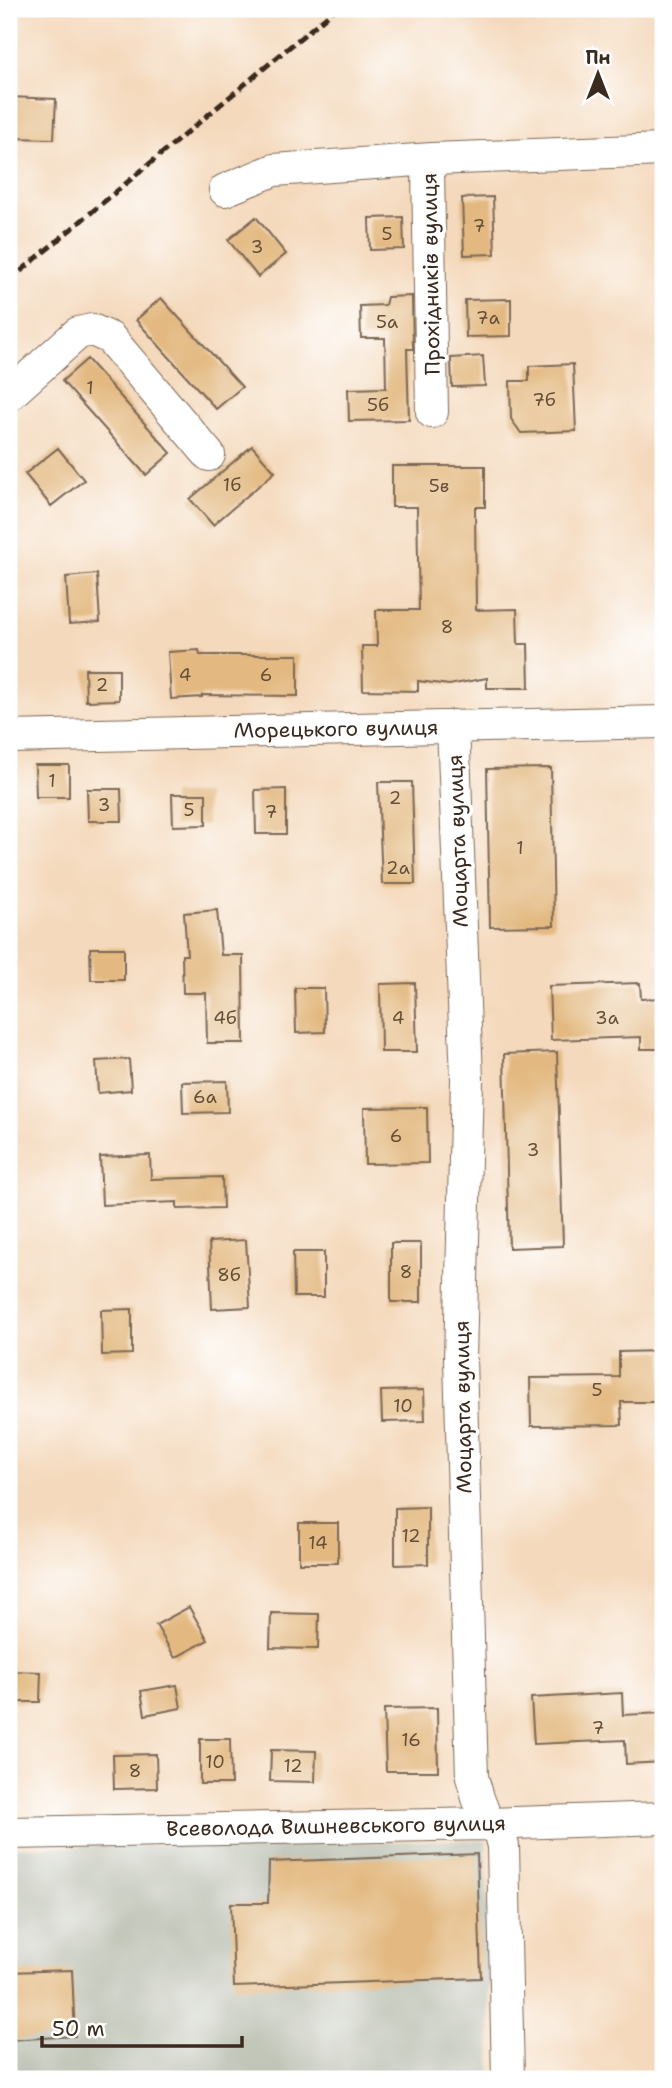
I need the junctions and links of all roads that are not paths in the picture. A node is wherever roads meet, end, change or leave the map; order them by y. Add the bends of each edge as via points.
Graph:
1 (663, 150) edge
2 (432, 159) junction
3 (225, 190) dead end
4 (9, 395) edge
5 (432, 412) dead end
6 (209, 455) dead end
7 (663, 722) edge
8 (453, 726) junction
9 (9, 737) edge
10 (663, 1818) edge
11 (488, 1824) junction
12 (9, 1833) edge
13 (508, 2079) edge

1 - 2 street, Прохідників вулиця
2 - 3 street via 274,170
2 - 5 street, Прохідників вулиця via 428,166
4 - 6 street via 78,333 92,330 110,338
7 - 8 street, Морецького вулиця
8 - 9 street, Морецького вулиця
8 - 11 street, Моцарта вулиця via 467,1079 460,1359 472,1777
10 - 11 street, Всеволода Вишневського вулиця
11 - 12 street, Всеволода Вишневського вулиця
11 - 13 street, Моцарта вулиця via 499,1831 503,1846

